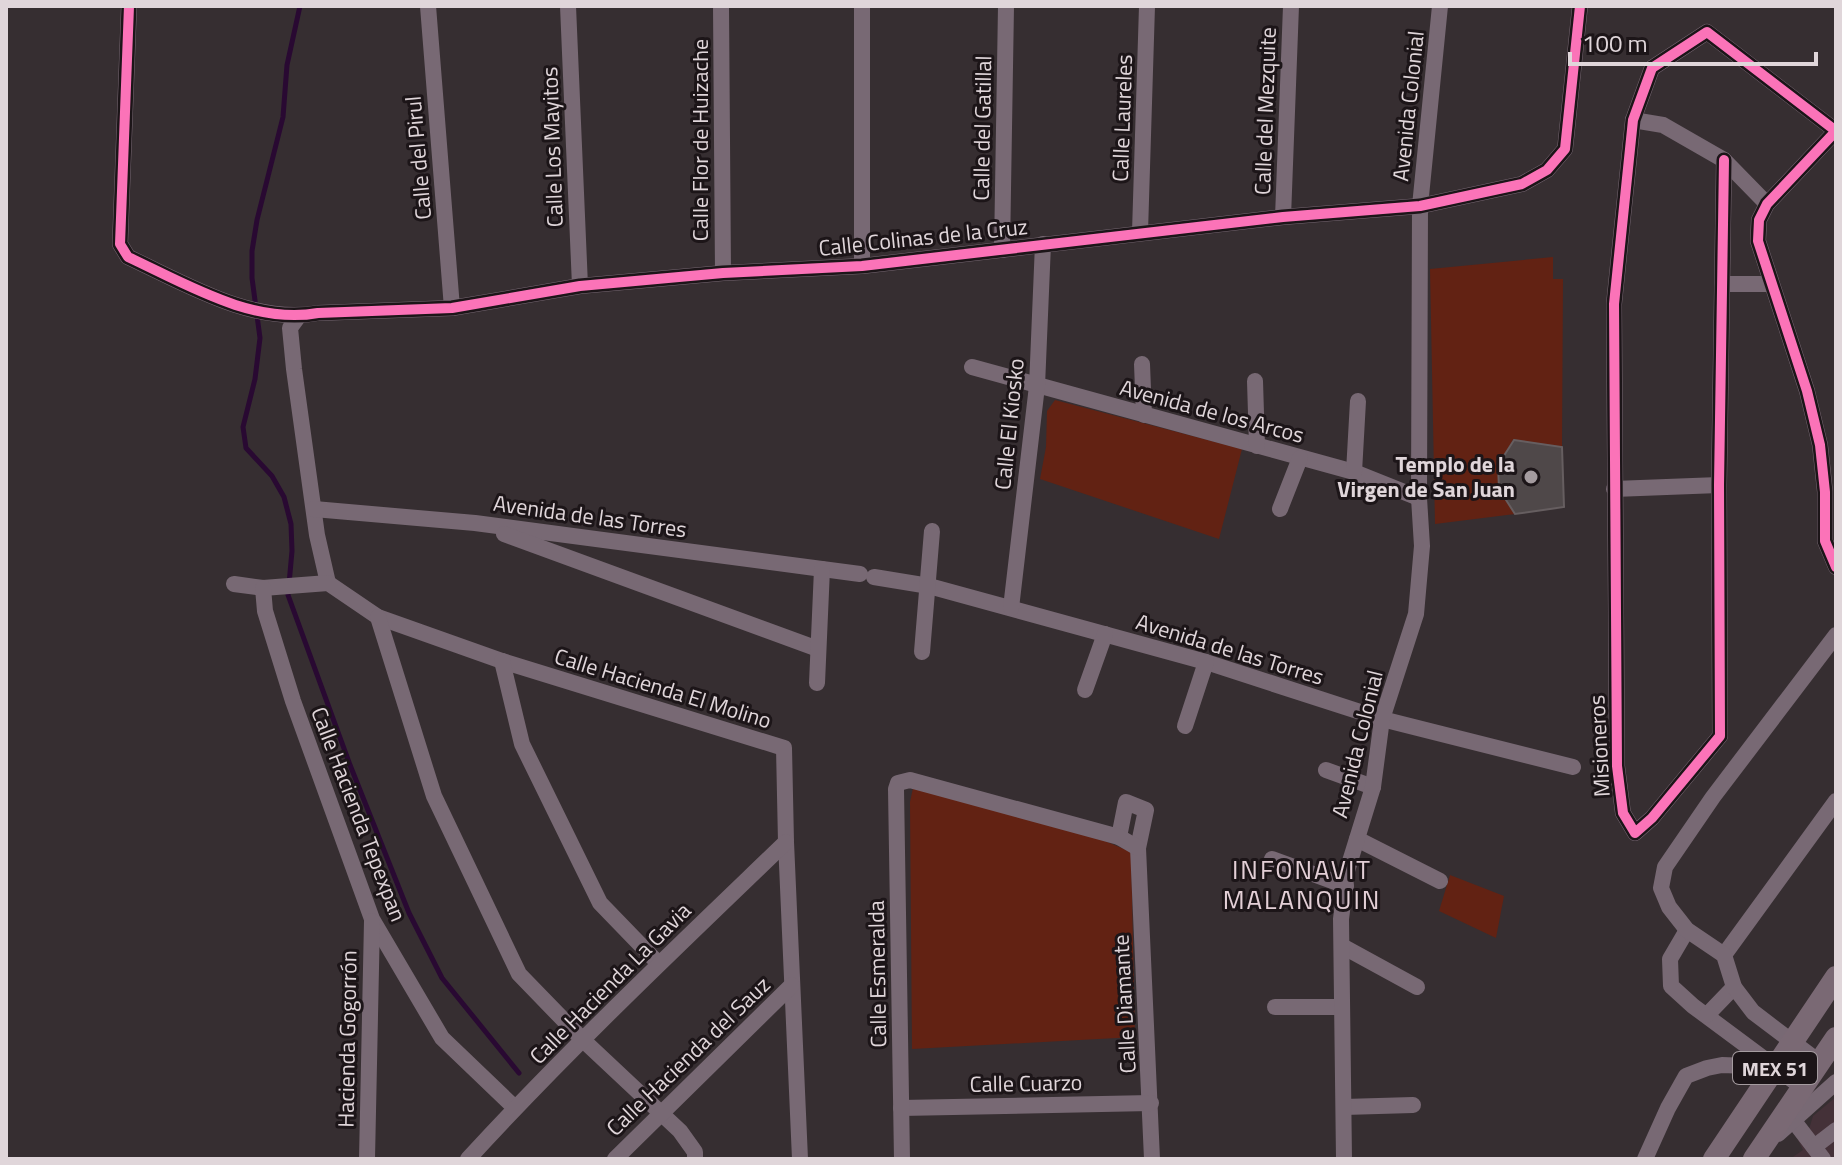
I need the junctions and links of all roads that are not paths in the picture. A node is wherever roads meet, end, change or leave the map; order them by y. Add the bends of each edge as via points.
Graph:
1 (129, 6) edge
2 (428, 6) edge
3 (568, 6) edge
4 (721, 6) edge
5 (862, 6) edge
6 (1006, 6) edge
7 (1147, 6) edge
8 (1291, 6) edge
9 (1440, 6) edge
10 (1580, 6) edge
11 (1633, 120) junction
12 (1836, 131) edge
13 (1724, 160) junction
14 (1767, 204) junction
15 (1420, 206) junction
16 (1283, 217) junction
17 (1140, 232) junction
18 (1043, 244) junction
19 (1002, 250) junction
20 (862, 266) junction
21 (723, 273) junction
22 (1722, 284) junction
23 (1771, 284) junction
24 (580, 286) junction
25 (452, 308) junction
26 (298, 317) junction
27 (1142, 364) dead end
28 (972, 367) dead end
29 (1255, 381) dead end
30 (1037, 386) junction
31 (1358, 401) dead end
32 (1144, 415) junction
33 (1257, 446) junction
34 (1300, 458) junction
35 (1354, 472) junction
36 (1836, 476) edge
37 (1719, 485) junction
38 (1614, 489) junction
39 (1825, 492) junction
40 (1419, 498) junction
41 (314, 509) junction
42 (1280, 509) dead end
43 (475, 523) junction
44 (932, 531) dead end
45 (1836, 567) edge
46 (822, 569) junction
47 (328, 583) junction
48 (234, 584) dead end
49 (929, 586) junction
50 (263, 588) junction
51 (1011, 608) junction
52 (378, 617) junction
53 (1105, 634) junction
54 (1836, 635) edge
55 (818, 649) junction
56 (922, 652) dead end
57 (502, 661) junction
58 (1206, 662) junction
59 (817, 683) dead end
60 (1085, 690) dead end
61 (1382, 719) junction
62 (1185, 726) dead end
63 (1573, 767) dead end
64 (1326, 770) dead end
65 (1373, 787) junction
66 (1836, 801) edge
67 (1119, 837) junction
68 (1357, 839) junction
69 (786, 842) junction
70 (1138, 848) junction
71 (1272, 859) dead end
72 (1440, 881) dead end
73 (1346, 886) junction
74 (372, 919) junction
75 (1687, 930) junction
76 (1342, 946) junction
77 (1724, 955) junction
78 (659, 964) junction
79 (1836, 977) edge
80 (792, 985) junction
81 (1417, 987) dead end
82 (1734, 987) junction
83 (1275, 1007) dead end
84 (1342, 1007) junction
85 (1707, 1015) junction
86 (1836, 1038) edge
87 (583, 1040) junction
88 (1792, 1042) junction
89 (1819, 1062) junction
90 (1775, 1067) junction
91 (1836, 1082) edge
92 (1802, 1087) junction
93 (1151, 1103) junction
94 (1413, 1105) dead end
95 (1344, 1107) junction
96 (515, 1108) junction
97 (901, 1108) junction
98 (660, 1114) junction
99 (1793, 1120) junction
100 (1836, 1130) edge
101 (1819, 1153) edge
102 (1756, 1155) edge
103 (367, 1159) edge
104 (468, 1159) edge
105 (615, 1159) edge
106 (695, 1159) edge
107 (800, 1159) edge
108 (902, 1159) edge
109 (1152, 1159) edge
110 (1344, 1159) edge
111 (1645, 1159) edge
112 (1714, 1159) edge

1 - 26 street, Calle Colinas de la Cruz via 120,244 128,257 235,306
2 - 25 street, Calle del Pirul
3 - 24 street, Calle Los Mayitos
4 - 21 street, Calle Flor de Huizache
5 - 20 street
6 - 19 street, Calle del Gatillal
7 - 17 street, Calle Laureles
8 - 16 street, Calle del Mezquite
9 - 15 street, Avenida Colonial
10 - 15 street, Calle Colinas de la Cruz via 1565,149 1547,170 1522,184
11 - 12 street, Misioneros via 1652,68 1707,32
11 - 13 street via 1663,125
11 - 38 street, Misioneros via 1614,304
12 - 14 street
13 - 14 street
13 - 22 street, Misioneros
14 - 23 street via 1758,241
15 - 16 street, Calle Colinas de la Cruz
15 - 40 street, Avenida Colonial
16 - 17 street, Calle Colinas de la Cruz
17 - 18 street, Calle Colinas de la Cruz
18 - 19 street, Calle Colinas de la Cruz
18 - 30 street, Calle El Kiosko
19 - 20 street, Calle Colinas de la Cruz
20 - 21 street, Calle Colinas de la Cruz
21 - 24 street, Calle Colinas de la Cruz
22 - 23 street
22 - 37 street, Misioneros
23 - 39 street via 1807,391
24 - 25 street, Calle Colinas de la Cruz
25 - 26 street, Calle Colinas de la Cruz
26 - 41 street via 290,328
27 - 32 street
28 - 30 street, Avenida de los Arcos
29 - 33 street
30 - 32 street, Avenida de los Arcos
30 - 51 street, Calle El Kiosko
31 - 35 street
32 - 33 street, Avenida de los Arcos
33 - 34 street, Avenida de los Arcos
34 - 35 street, Avenida de los Arcos
34 - 42 street
35 - 40 street, Avenida de los Arcos
36 - 39 street
37 - 38 street
37 - 38 street, Misioneros via 1720,736 1635,833 1623,813 1617,766
39 - 45 street via 1825,541
40 - 61 street, Avenida Colonial via 1422,546 1416,614
41 - 43 street, Avenida de las Torres
41 - 47 street
43 - 46 street, Avenida de las Torres
43 - 55 street
44 - 49 street
46 - 49 street, Avenida de las Torres
46 - 55 street
47 - 50 street
47 - 52 street, Calle Hacienda El Molino
48 - 50 street
49 - 51 street, Avenida de las Torres
49 - 56 street
50 - 74 street, Calle Hacienda Tepexpan via 293,701
51 - 53 street, Avenida de las Torres
52 - 57 street, Calle Hacienda El Molino
52 - 87 street via 434,796 519,974
53 - 58 street, Avenida de las Torres
53 - 60 street
54 - 75 street via 1665,867 1661,888
55 - 59 street
57 - 69 street, Calle Hacienda El Molino via 784,748
57 - 78 street via 522,744 600,903
58 - 61 street, Avenida de las Torres
58 - 62 street
61 - 63 street, Avenida de las Torres
61 - 65 street, Avenida Colonial
64 - 65 street
65 - 68 street, Avenida Colonial
66 - 77 street
67 - 70 street
67 - 70 street, Calle Diamante via 1126,802 1146,810
67 - 97 street, Calle Esmeralda via 910,780 898,783
68 - 72 street
68 - 73 street, Avenida Colonial
69 - 78 street, Calle Hacienda La Gavia
69 - 80 street, Calle Hacienda El Molino
70 - 93 street, Calle Diamante
71 - 73 street
73 - 76 street, Avenida Colonial
74 - 96 street, Calle Hacienda Tepexpan via 442,1038
74 - 103 street, Hacienda Gogorrón
75 - 77 street
75 - 85 street via 1670,959 1671,986
76 - 81 street
76 - 84 street, Avenida Colonial
77 - 82 street
78 - 87 street, Calle Hacienda La Gavia
79 - 88 main road, MEX 51
80 - 98 street, Calle Hacienda del Sauz
80 - 107 street, Calle Hacienda El Molino
82 - 85 street
82 - 88 street via 1753,1012
83 - 84 street
84 - 95 street, Avenida Colonial
85 - 90 street
86 - 89 main road, MEX 51
87 - 96 street, Calle Hacienda La Gavia
87 - 98 street
88 - 89 street
88 - 90 main road, MEX 51
89 - 92 main road, MEX 51
90 - 92 street
90 - 111 street via 1722,1065 1686,1076
90 - 112 main road, MEX 51
91 - 99 street
92 - 102 main road, MEX 51
93 - 97 street, Calle Cuarzo
93 - 109 street, Calle Diamante
94 - 95 street
95 - 110 street, Avenida Colonial
96 - 104 street, Calle Hacienda La Gavia
97 - 108 street, Calle Esmeralda
98 - 105 street, Calle Hacienda del Sauz
98 - 106 street via 680,1131
99 - 101 street
99 - 102 street
100 - 101 street

